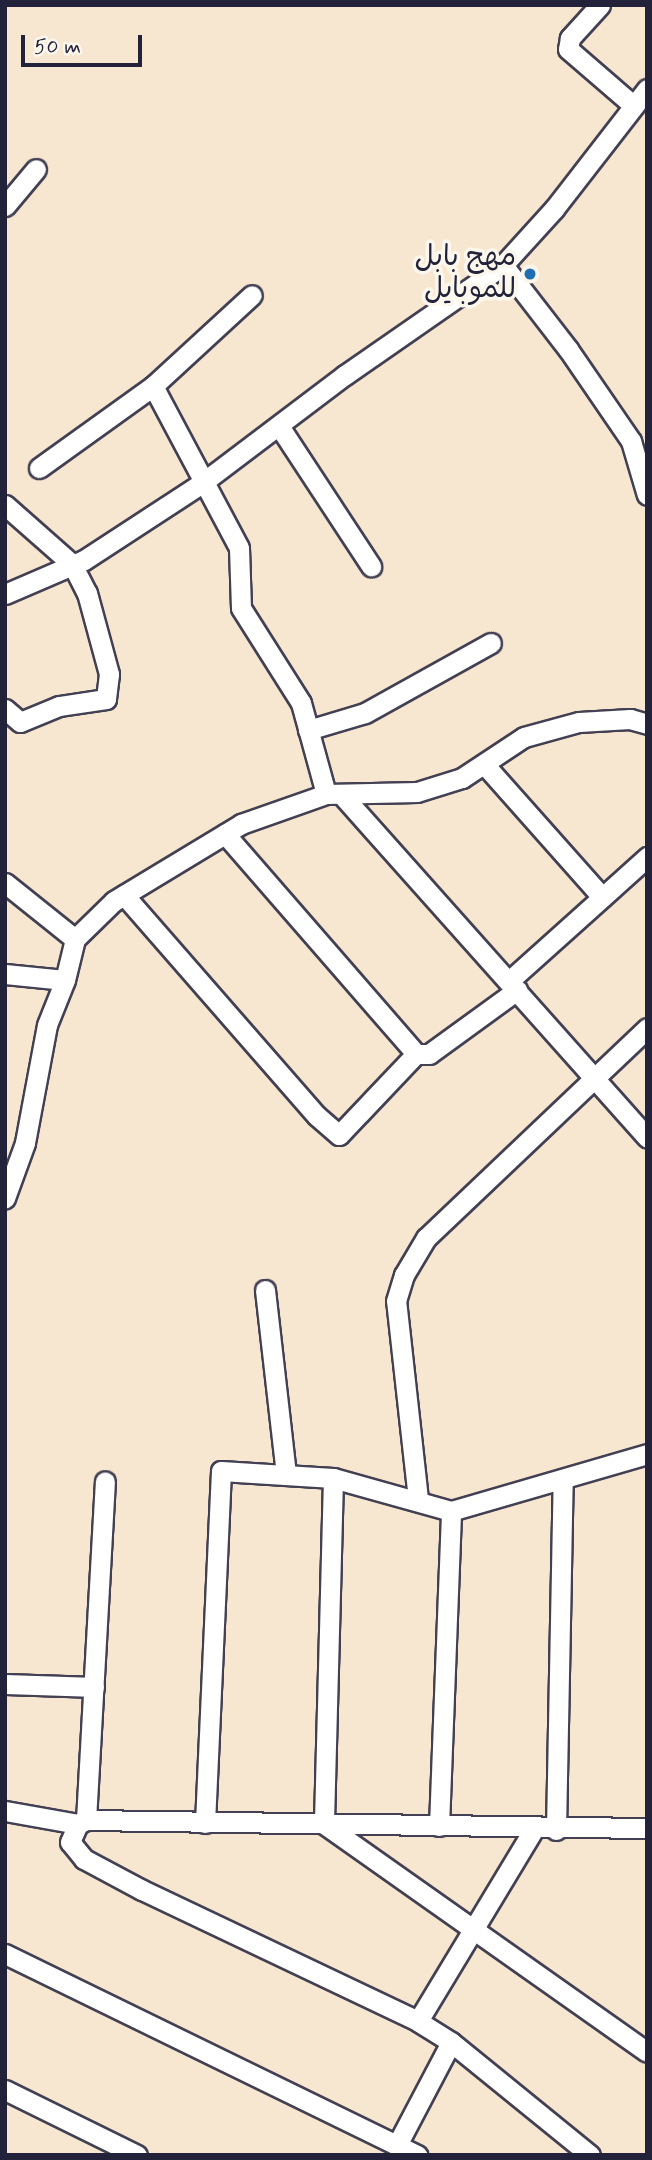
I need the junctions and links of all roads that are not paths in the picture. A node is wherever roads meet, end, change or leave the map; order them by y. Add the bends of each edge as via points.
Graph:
1 (600, 5) edge
2 (647, 89) edge
3 (634, 106) junction
4 (36, 169) dead end
5 (5, 206) edge
6 (503, 265) junction
7 (252, 295) dead end
8 (153, 386) junction
9 (279, 426) junction
10 (39, 468) dead end
11 (202, 483) junction
12 (647, 495) edge
13 (5, 505) edge
14 (72, 564) junction
15 (371, 566) dead end
16 (5, 594) edge
17 (491, 643) dead end
18 (5, 709) edge
19 (647, 724) edge
20 (309, 730) junction
21 (484, 764) junction
22 (333, 794) junction
23 (225, 834) junction
24 (647, 857) edge
25 (5, 883) edge
26 (124, 895) junction
27 (602, 897) junction
28 (75, 939) junction
29 (5, 974) edge
30 (65, 981) junction
31 (513, 985) junction
32 (647, 1028) edge
33 (416, 1054) junction
34 (595, 1078) junction
35 (647, 1137) edge
36 (5, 1198) edge
37 (265, 1290) dead end
38 (647, 1454) edge
39 (286, 1475) junction
40 (333, 1478) junction
41 (563, 1479) junction
42 (105, 1482) dead end
43 (418, 1499) junction
44 (451, 1511) junction
45 (5, 1684) edge
46 (94, 1687) junction
47 (5, 1811) edge
48 (82, 1822) junction
49 (205, 1823) junction
50 (324, 1824) junction
51 (439, 1826) junction
52 (647, 1828) edge
53 (534, 1829) junction
54 (556, 1830) junction
55 (475, 1927) junction
56 (5, 1954) edge
57 (418, 2021) junction
58 (451, 2042) junction
59 (647, 2052) edge
60 (5, 2090) edge
61 (397, 2145) junction
62 (137, 2155) edge
63 (418, 2155) edge
64 (590, 2155) edge

1 - 3 street via 570,38 568,49
2 - 3 street
3 - 6 street via 554,209
4 - 5 street
6 - 9 street
6 - 12 street via 631,441
7 - 8 street
8 - 10 street
8 - 11 street
9 - 11 street
9 - 15 street
11 - 14 street
11 - 20 street via 239,548 242,608 301,704
13 - 14 street
14 - 16 street
14 - 18 street via 87,593 109,674 106,699 59,706 20,722
17 - 20 street via 365,713
19 - 21 street via 630,719 579,722 524,737
20 - 22 street
21 - 22 street via 462,778 417,792
21 - 27 street
22 - 23 street
22 - 31 street
23 - 26 street
23 - 33 street
24 - 27 street
25 - 28 street
26 - 28 street
26 - 33 street via 317,1116 339,1135
27 - 31 street
28 - 30 street
29 - 30 street
30 - 36 street via 47,1025 25,1143
31 - 33 street via 429,1054
31 - 34 street
32 - 34 street
34 - 35 street
34 - 43 street via 426,1238 404,1275 396,1301
37 - 39 street
38 - 41 street
39 - 40 street
39 - 49 street via 221,1471
40 - 43 street
40 - 50 street
41 - 44 street
41 - 54 street
42 - 46 street
43 - 44 street
44 - 51 street
45 - 46 street
46 - 48 street
47 - 48 street
48 - 49 street
48 - 57 street via 70,1842 84,1859
49 - 50 street
50 - 51 street
50 - 55 street
51 - 53 street
52 - 54 street
53 - 54 street
53 - 55 street
55 - 57 street
55 - 59 street
56 - 61 street
57 - 58 street
58 - 61 street
58 - 64 street
60 - 62 street
61 - 63 street

